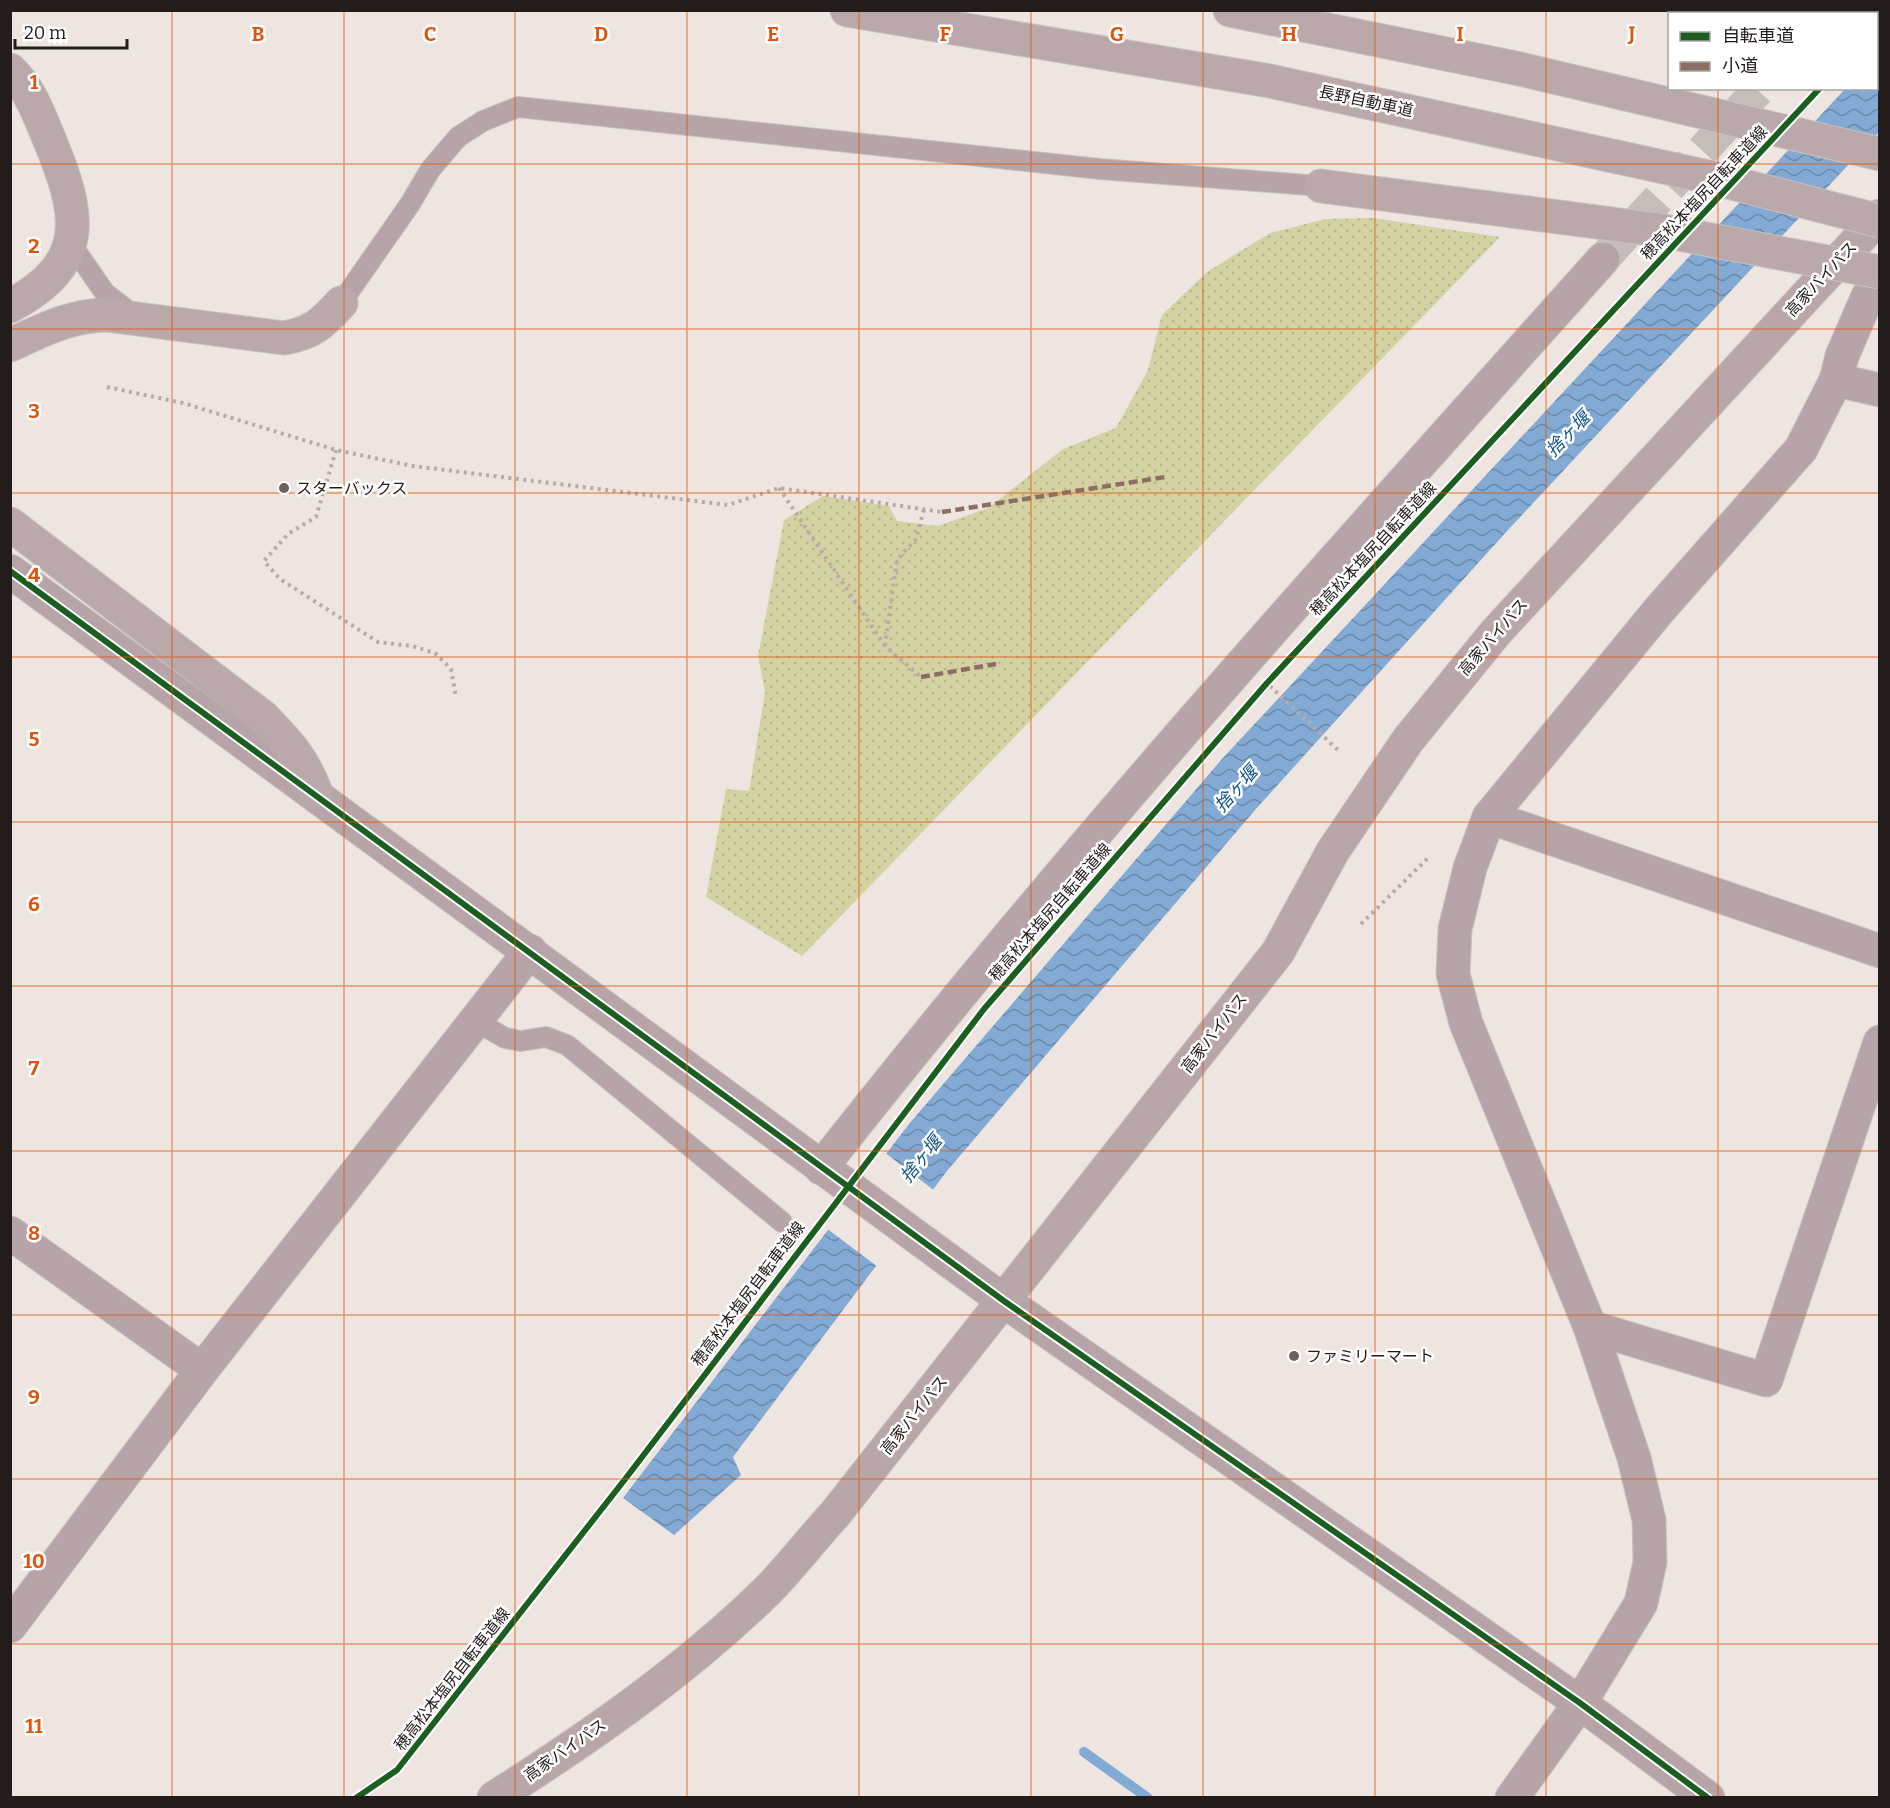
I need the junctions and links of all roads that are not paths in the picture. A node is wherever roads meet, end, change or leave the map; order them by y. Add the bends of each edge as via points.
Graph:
1 (847, 10) edge
2 (1230, 10) edge
3 (10, 70) edge
4 (1880, 154) edge
5 (1321, 186) joint
6 (1880, 216) edge
7 (1880, 220) edge
8 (70, 244) junction
9 (1603, 259) tunnel mouth
10 (1880, 272) edge
11 (1880, 283) edge
12 (341, 303) joint
13 (10, 306) edge
14 (142, 321) junction
15 (10, 345) edge
16 (1839, 368) junction
17 (1880, 390) edge
18 (10, 524) edge
19 (10, 571) edge
20 (316, 793) junction
21 (1489, 817) junction
22 (530, 951) junction
23 (1880, 951) edge
24 (474, 1020) junction
25 (1880, 1042) edge
26 (827, 1173) junction
27 (782, 1222) dead end
28 (10, 1233) edge
29 (1004, 1301) junction
30 (1590, 1326) junction
31 (202, 1370) junction
32 (10, 1626) edge
33 (1580, 1703) junction
34 (494, 1797) edge
35 (1512, 1797) edge
36 (1708, 1797) edge

1 - 7 highway, 長野自動車道, bridge via 1270,81 1709,177
2 - 4 highway via 1509,66
3 - 8 highway via 30,93 70,192 75,220
5 - 10 highway, bridge via 1658,230
5 - 12 lane via 1100,169 518,107 483,121 459,138 430,170
6 - 29 highway, 高家バイパス via 1496,632 1408,740 1333,851 1278,952
8 - 13 highway via 46,284
8 - 14 lane via 105,293
9 - 26 street via 1054,879
11 - 16 street via 1868,296
12 - 14 highway via 305,335 284,338
14 - 15 highway via 86,315
16 - 17 street
16 - 21 street via 1801,449 1660,609
18 - 20 highway via 263,717 305,765
19 - 20 street
20 - 22 street
21 - 23 street
21 - 30 street via 1470,868 1455,929 1453,974 1466,1023
22 - 24 street
22 - 26 street
24 - 27 lane via 505,1038 521,1041 546,1037 567,1045
24 - 31 street
25 - 30 street via 1766,1380
26 - 29 street
28 - 31 street
29 - 33 street
29 - 34 highway, 高家バイパス via 835,1514 768,1589 669,1674 564,1753
30 - 33 street via 1634,1458 1649,1520 1650,1562 1641,1603
31 - 32 street
33 - 35 street
33 - 36 street

